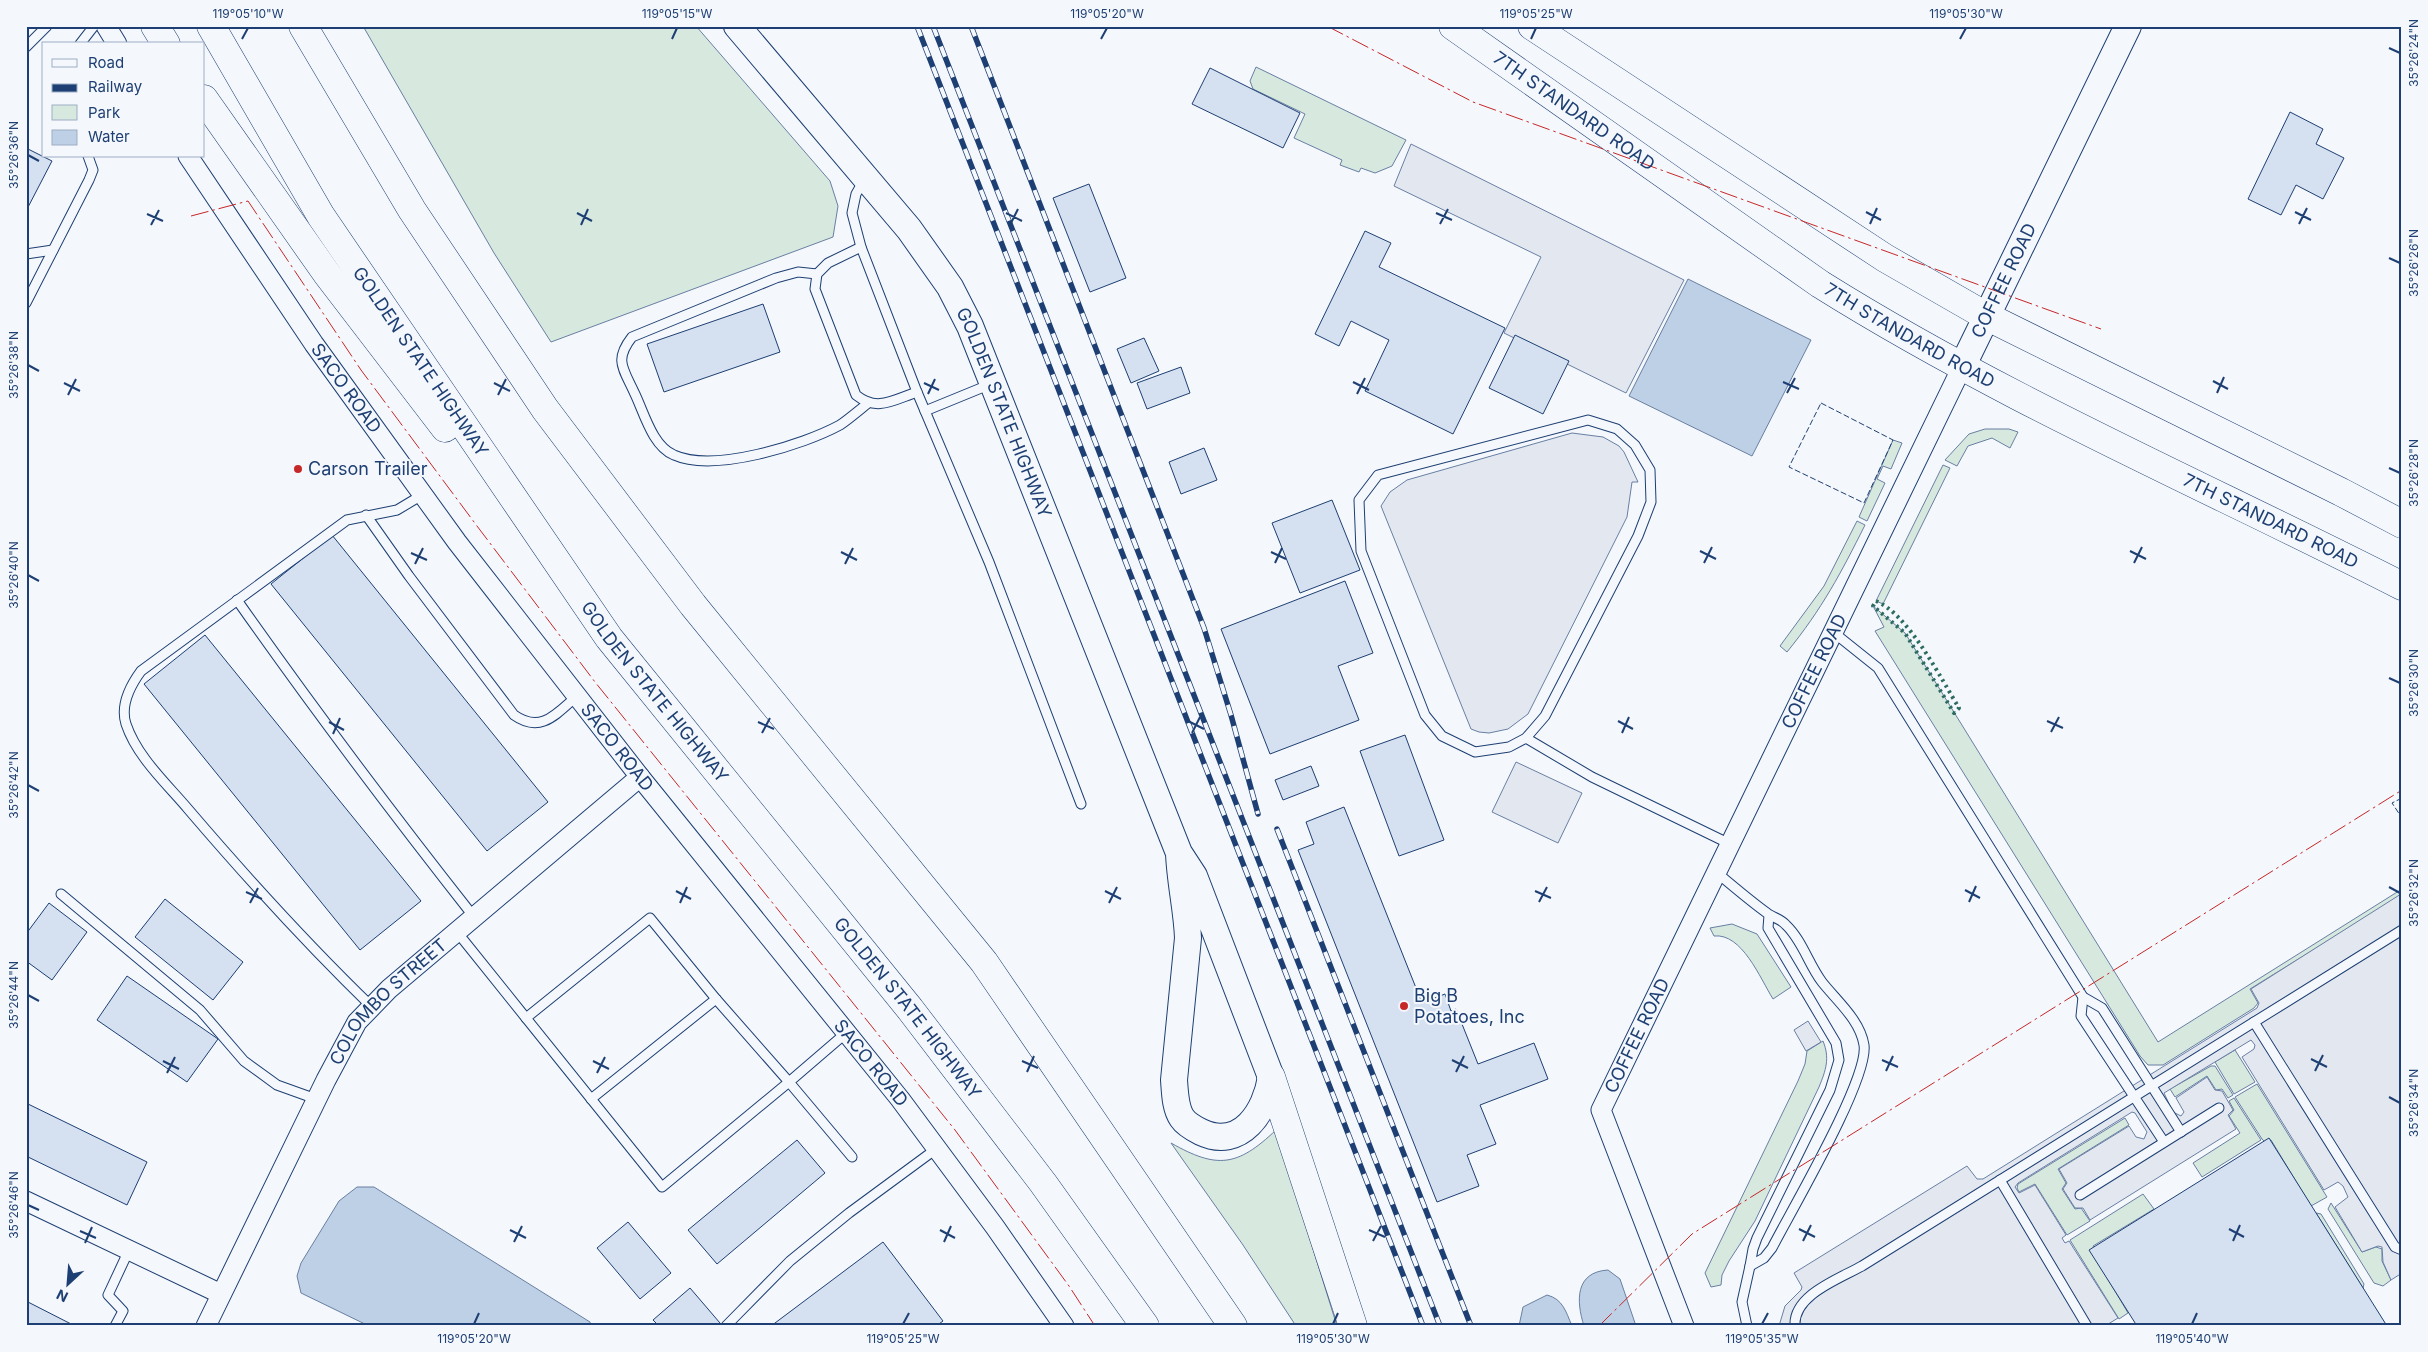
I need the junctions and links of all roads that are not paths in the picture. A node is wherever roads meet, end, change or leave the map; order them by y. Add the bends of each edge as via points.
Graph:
1 (47, 26) edge
2 (94, 26) edge
3 (106, 26) edge
4 (154, 26) edge
5 (211, 26) edge
6 (302, 26) edge
7 (737, 26) edge
8 (1453, 26) edge
9 (1532, 26) edge
10 (2128, 26) edge
11 (82, 42) edge
12 (116, 42) edge
13 (165, 42) edge
14 (26, 47) edge
15 (205, 100) edge
16 (89, 158) edge
17 (189, 158) edge
18 (865, 178) junction
19 (861, 247) junction
20 (54, 250) junction
21 (26, 254) edge
22 (817, 274) junction
23 (26, 303) edge
24 (1986, 316) junction
25 (1962, 367) junction
26 (993, 383) junction
27 (917, 392) junction
28 (867, 404) junction
29 (925, 411) junction
30 (422, 495) junction
31 (366, 515) junction
32 (2402, 524) edge
33 (2402, 586) edge
34 (237, 600) junction
35 (1833, 632) junction
36 (609, 638) junction
37 (577, 696) junction
38 (1526, 738) junction
39 (640, 777) junction
40 (1081, 804) dead end
41 (1730, 844) junction
42 (1179, 853) junction
43 (1716, 872) junction
44 (61, 894) dead end
45 (1769, 915) junction
46 (474, 917) junction
47 (2402, 930) edge
48 (457, 932) junction
49 (2083, 997) junction
50 (716, 999) junction
51 (372, 1007) junction
52 (526, 1018) junction
53 (2254, 1022) junction
54 (846, 1033) junction
55 (1271, 1077) junction
56 (789, 1082) junction
57 (2151, 1085) junction
58 (2134, 1096) junction
59 (316, 1099) junction
60 (591, 1099) junction
61 (2219, 1108) dead end
62 (2181, 1132) junction
63 (2164, 1142) junction
64 (936, 1149) junction
65 (852, 1157) dead end
66 (2000, 1180) junction
67 (2080, 1195) dead end
68 (26, 1201) edge
69 (2398, 1248) edge
70 (129, 1250) junction
71 (1750, 1266) junction
72 (221, 1294) junction
73 (116, 1326) edge
74 (206, 1326) edge
75 (726, 1326) edge
76 (1064, 1326) edge
77 (1145, 1326) edge
78 (1233, 1326) edge
79 (1353, 1326) edge
80 (1684, 1326) edge
81 (1747, 1326) edge
82 (1795, 1326) edge
83 (2087, 1326) edge

1 - 14 lane
2 - 11 lane
3 - 12 street
4 - 13 main road
5 - 36 main road, GOLDEN STATE HIGHWAY via 321,216
6 - 78 main road via 412,210 545,409 693,606 984,962
7 - 18 main road, GOLDEN STATE HIGHWAY
8 - 25 main road, 7TH STANDARD ROAD via 1820,284
9 - 24 main road via 1885,258
10 - 24 main road, COFFEE ROAD
15 - 36 main road via 333,282 545,560
16 - 20 lane via 93,170
17 - 30 street, SACO ROAD via 314,344
18 - 19 lane via 856,194 852,213
18 - 26 main road, GOLDEN STATE HIGHWAY via 920,243 950,287
19 - 22 lane via 828,263
19 - 27 lane
20 - 21 lane
20 - 23 lane
22 - 28 lane via 815,289 856,395
22 - 28 lane via 798,272 776,278 632,337 622,350 622,366 657,441 673,455 697,461 732,460 801,441 840,424
24 - 25 main road, COFFEE ROAD
24 - 32 main road
25 - 33 main road, 7TH STANDARD ROAD
25 - 35 street, COFFEE ROAD
26 - 29 lane
26 - 42 main road, GOLDEN STATE HIGHWAY
27 - 28 lane via 880,404
27 - 29 lane
29 - 40 lane via 989,562
30 - 31 lane via 397,510
30 - 37 street, SACO ROAD
31 - 34 lane via 347,520
31 - 37 lane via 514,715 534,724 545,722
34 - 46 lane via 292,679
34 - 51 lane via 141,672 126,697 125,722 139,750 222,849 317,954
35 - 41 street, COFFEE ROAD
35 - 49 lane via 1878,668
36 - 77 main road, GOLDEN STATE HIGHWAY via 910,1009 1044,1183
37 - 39 street, SACO ROAD
38 - 38 lane via 1509,747 1475,752 1442,736 1425,714 1361,551 1359,500 1378,475 1588,420 1617,429 1635,445 1650,470 1651,502 1638,536 1545,716
38 - 41 lane via 1592,777
39 - 46 street, COLOMBO STREET
39 - 54 street, SACO ROAD
41 - 43 street, COFFEE ROAD
42 - 55 main road, GOLDEN STATE HIGHWAY via 1194,876
42 - 55 main road, GOLDEN STATE HIGHWAY via 1188,938 1174,1080 1176,1102 1182,1118 1208,1135 1224,1136 1239,1132 1264,1104
43 - 45 lane
43 - 80 street, COFFEE ROAD via 1601,1110
44 - 59 lane via 200,1010 244,1061 277,1085
45 - 71 lane via 1768,928 1832,1035 1839,1060 1830,1090 1753,1249
45 - 71 lane via 1786,924 1822,982 1859,1029 1864,1045 1856,1084 1772,1248 1764,1258
46 - 48 street, COLOMBO STREET
47 - 53 lane
48 - 51 street, COLOMBO STREET
48 - 52 lane
49 - 57 lane via 2102,1008
49 - 58 lane via 2081,1016
50 - 52 lane via 650,918
50 - 56 lane
50 - 60 lane
51 - 59 street, COLOMBO STREET via 357,1022
52 - 60 lane
53 - 57 lane
53 - 69 lane
54 - 56 lane
54 - 64 street, SACO ROAD
55 - 79 main road
56 - 60 lane via 662,1187
56 - 65 lane
57 - 58 lane
57 - 62 lane
58 - 63 lane
58 - 66 lane
59 - 72 street, COLOMBO STREET
61 - 62 lane
62 - 63 lane
63 - 67 lane
64 - 75 lane via 790,1261
64 - 76 street, SACO ROAD via 995,1226
66 - 82 lane via 1819,1290 1800,1304 1794,1317
66 - 83 lane
68 - 70 street
70 - 72 street
70 - 73 lane via 108,1295 122,1311
71 - 81 lane via 1742,1302
72 - 74 street, COLOMBO STREET

